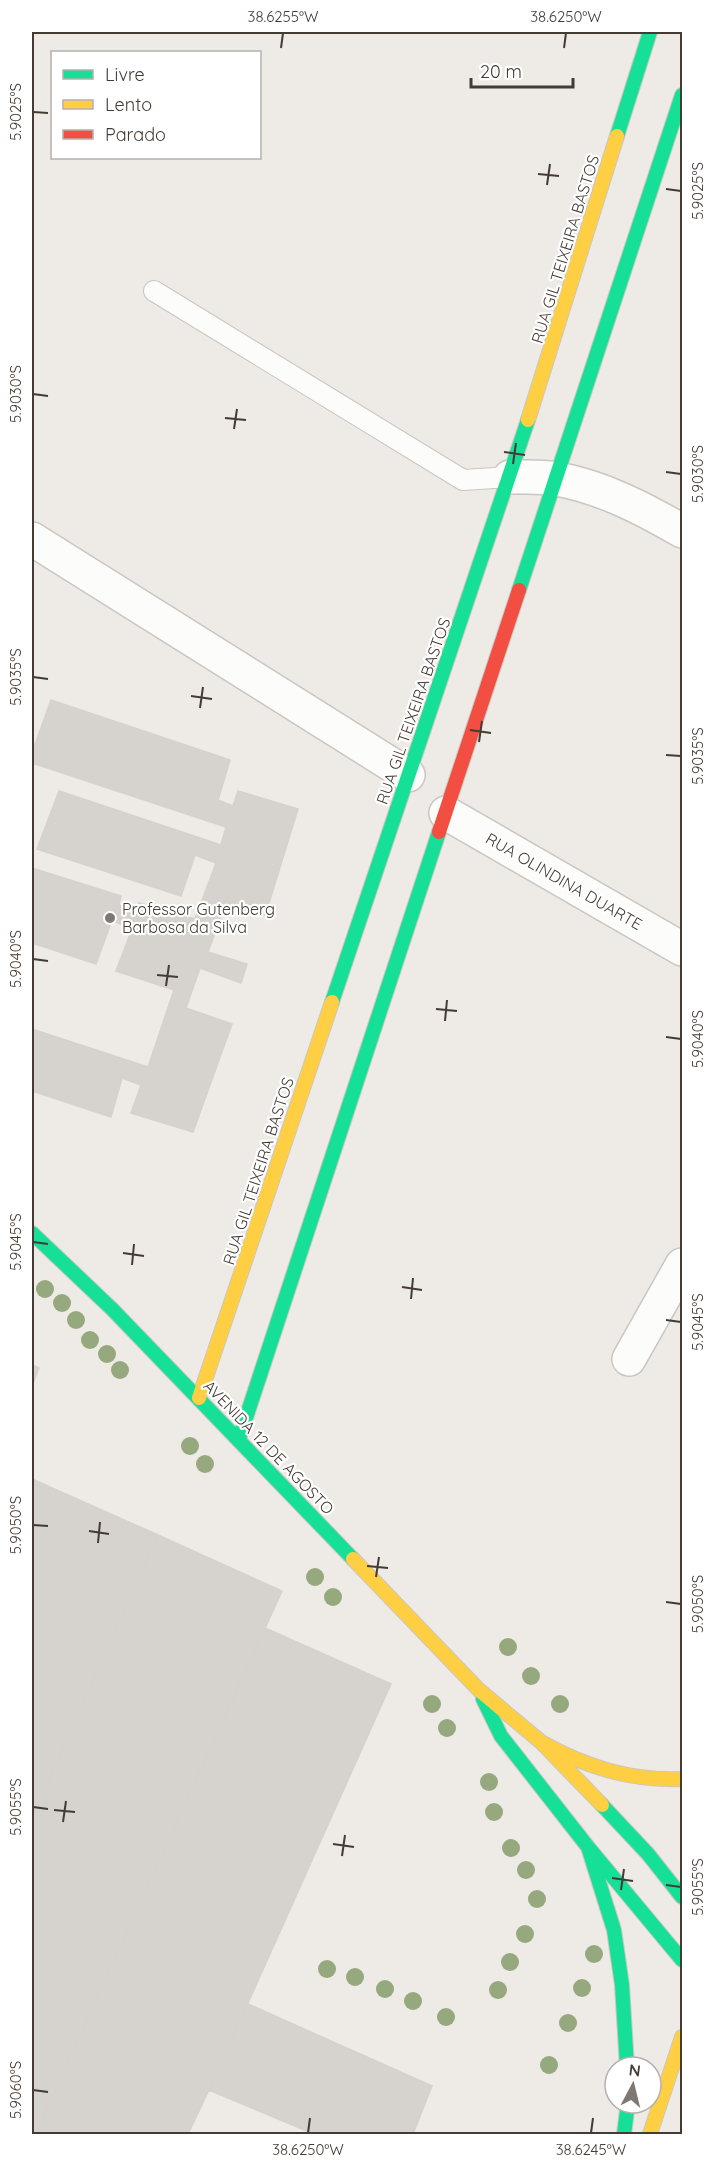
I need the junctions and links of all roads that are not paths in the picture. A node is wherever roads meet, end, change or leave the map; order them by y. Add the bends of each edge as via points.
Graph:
1 (650, 32) edge
2 (682, 95) edge
3 (154, 291) dead end
4 (510, 477) junction
5 (556, 478) junction
6 (682, 531) edge
7 (32, 540) edge
8 (408, 775) junction
9 (446, 813) junction
10 (682, 949) edge
11 (32, 1233) edge
12 (682, 1265) edge
13 (628, 1359) dead end
14 (199, 1398) junction
15 (240, 1439) junction
16 (479, 1690) junction
17 (541, 1742) junction
18 (682, 1779) edge
19 (588, 1847) junction
20 (682, 1897) edge
21 (682, 1960) edge
22 (682, 2037) edge
23 (626, 2055) edge
24 (626, 2115) edge
25 (624, 2134) edge
26 (650, 2134) edge

1 - 4 main road, RUA GIL TEIXEIRA BASTOS
2 - 5 main road
3 - 4 lane via 463,480
4 - 5 street
4 - 8 main road, RUA GIL TEIXEIRA BASTOS
5 - 6 street via 593,488
5 - 9 main road
7 - 8 street
8 - 14 main road, RUA GIL TEIXEIRA BASTOS
9 - 10 street, RUA OLINDINA DUARTE
9 - 15 main road
11 - 14 main road, AVENIDA 12 DE AGOSTO
12 - 13 street
14 - 15 main road, AVENIDA 12 DE AGOSTO
15 - 16 main road, AVENIDA 12 DE AGOSTO
16 - 17 main road
16 - 19 main road via 501,1736
17 - 18 main road via 612,1774 645,1780
17 - 20 main road via 648,1854
19 - 21 main road
19 - 23 main road via 614,1930
22 - 26 main road
24 - 25 main road

